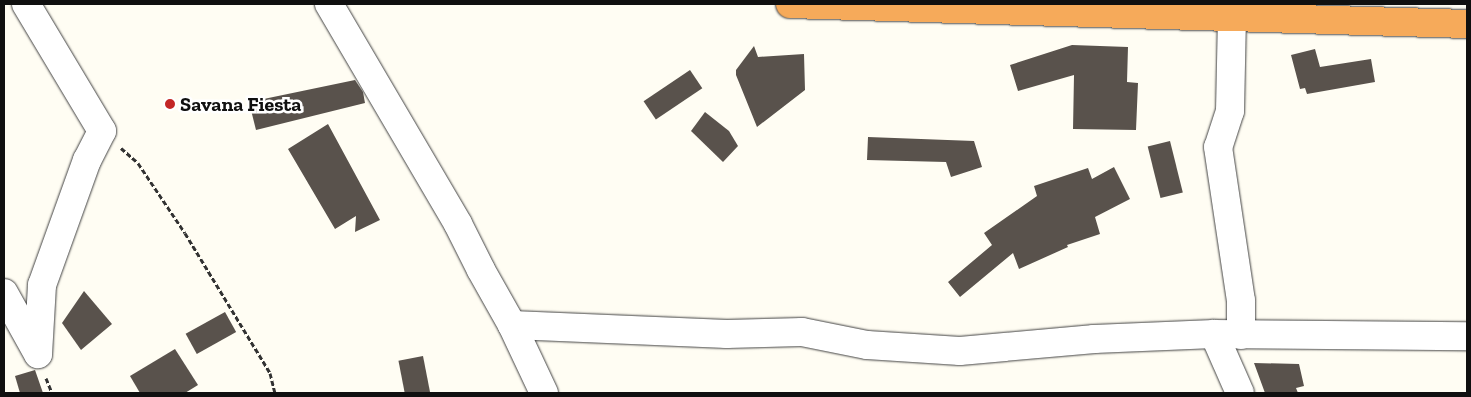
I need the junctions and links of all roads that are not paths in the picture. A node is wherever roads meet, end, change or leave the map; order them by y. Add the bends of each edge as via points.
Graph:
1 (26, 4) edge
2 (329, 4) edge
3 (790, 4) edge
4 (1117, 9) edge
5 (1232, 16) junction
6 (1467, 24) edge
7 (4, 294) edge
8 (512, 326) junction
9 (1214, 334) junction
10 (1241, 335) junction
11 (1467, 336) edge
12 (544, 393) edge
13 (1240, 393) edge

1 - 7 street via 102,131 87,160 42,285 38,354
2 - 8 street via 458,224
3 - 4 highway
4 - 5 highway
5 - 6 highway
5 - 10 street via 1230,111 1218,147 1241,300
8 - 9 street via 726,334 802,332 867,345 960,351 1094,339
8 - 12 street
9 - 10 street
9 - 13 street
10 - 11 street

